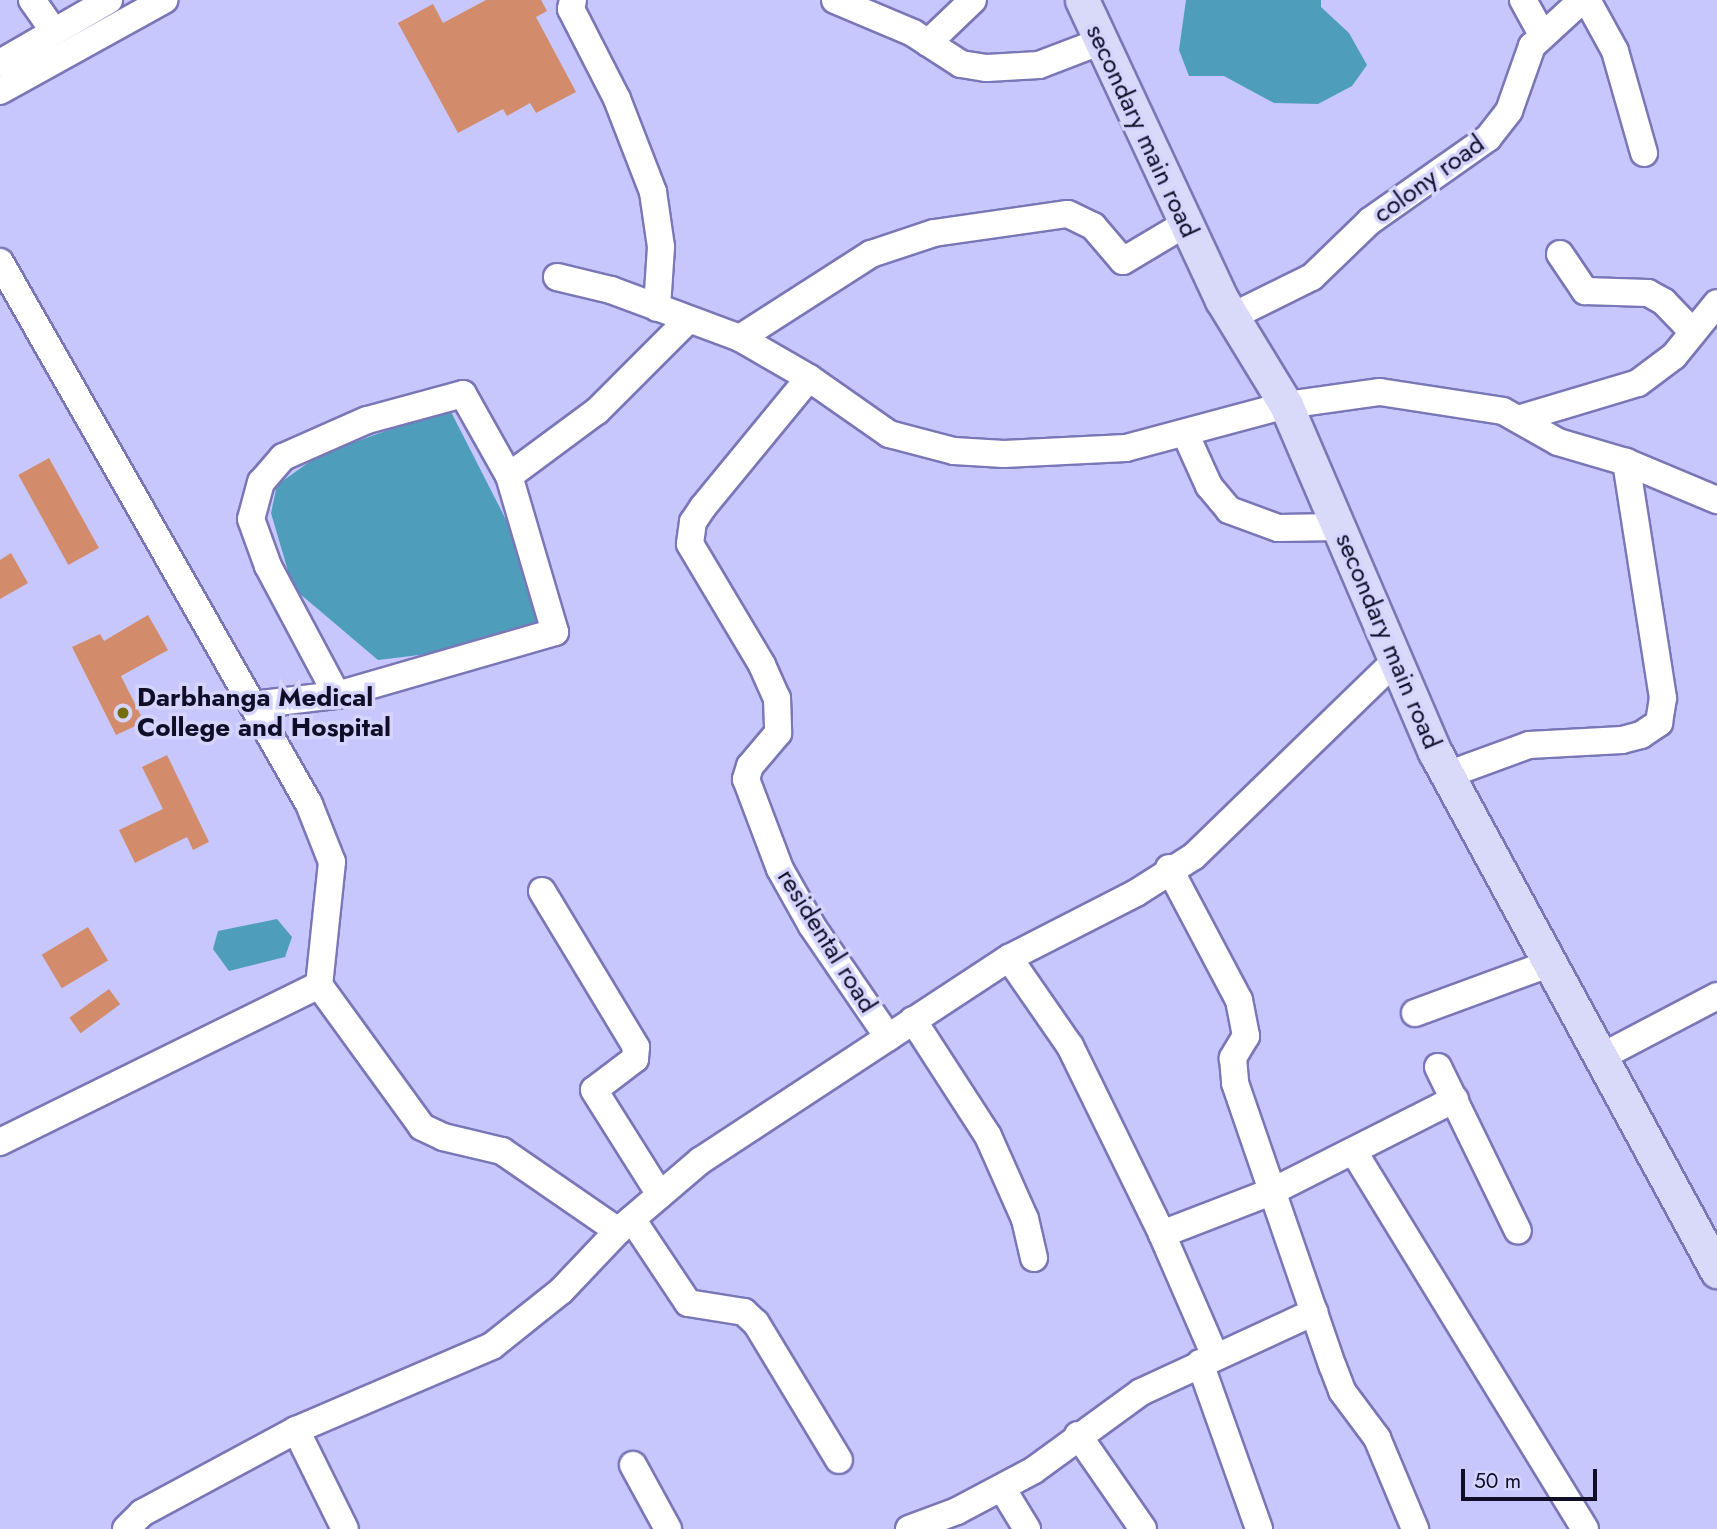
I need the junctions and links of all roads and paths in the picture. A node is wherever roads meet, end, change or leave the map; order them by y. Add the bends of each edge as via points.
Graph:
1 (32, 0) edge
2 (164, 0) edge
3 (835, 0) edge
4 (973, 0) edge
5 (1082, 0) edge
6 (1523, 0) edge
7 (1584, 0) edge
8 (569, 3) edge
9 (108, 10) edge
10 (54, 31) junction
11 (1542, 34) junction
12 (1102, 41) junction
13 (929, 43) junction
14 (0, 63) edge
15 (0, 91) edge
16 (1644, 153) dead end
17 (1185, 224) junction
18 (1560, 254) dead end
19 (0, 262) edge
20 (557, 277) dead end
21 (1717, 303) edge
22 (657, 308) junction
23 (1231, 317) junction
24 (687, 321) junction
25 (1693, 332) junction
26 (740, 338) junction
27 (809, 378) junction
28 (1286, 405) junction
29 (1518, 419) junction
30 (1185, 433) junction
31 (1626, 463) junction
32 (509, 476) junction
33 (1717, 500) edge
34 (1338, 527) junction
35 (1396, 660) junction
36 (337, 695) junction
37 (253, 705) junction
38 (1447, 775) junction
39 (1169, 868) junction
40 (542, 891) dead end
41 (1009, 958) junction
42 (1548, 964) junction
43 (319, 985) junction
44 (1717, 996) edge
45 (1415, 1013) dead end
46 (913, 1020) junction
47 (888, 1037) junction
48 (1601, 1057) junction
49 (1438, 1067) dead end
50 (1455, 1099) junction
51 (0, 1142) edge
52 (1354, 1152) junction
53 (1271, 1192) junction
54 (660, 1195) junction
55 (625, 1225) junction
56 (1518, 1231) dead end
57 (1163, 1234) junction
58 (1034, 1258) dead end
59 (1717, 1271) edge
60 (1314, 1312) junction
61 (1207, 1359) junction
62 (296, 1430) junction
63 (1078, 1435) junction
64 (839, 1460) dead end
65 (633, 1465) dead end
66 (1002, 1488) junction
67 (126, 1529) edge
68 (345, 1529) edge
69 (668, 1529) edge
70 (909, 1529) edge
71 (1027, 1529) edge
72 (1142, 1529) edge
73 (1259, 1529) edge
74 (1415, 1529) edge
75 (1585, 1529) edge

1 - 10 street
2 - 9 street
3 - 13 street
4 - 13 street
5 - 12 main road, secondary main road
6 - 11 street
7 - 11 street, colony road
7 - 16 street via 1615,51
8 - 22 street via 617,99 653,192 662,247
9 - 10 street
9 - 15 street
10 - 14 street
11 - 23 street, colony road via 1526,58 1502,125 1488,138 1370,221 1312,278
12 - 13 street via 1020,68 961,64
12 - 17 main road, secondary main road
17 - 23 main road, secondary main road
17 - 26 street via 1123,261 1093,226 1068,214 915,238 871,254
18 - 25 street via 1585,291 1648,293 1664,302
19 - 37 street
20 - 22 street via 611,290
21 - 25 street
22 - 24 street
23 - 28 main road, secondary main road
24 - 26 street
24 - 32 street via 597,411
25 - 29 street via 1674,356 1639,383
26 - 27 street
27 - 30 street via 889,434 954,451 1004,454 1126,448
27 - 47 street, residental road via 703,507 693,522 690,544 762,664 777,698 778,733 746,774 780,869 812,926
28 - 29 street via 1380,391 1488,408
28 - 30 street
28 - 34 main road, secondary main road
29 - 31 street via 1558,442
30 - 34 street via 1209,486 1228,510 1278,528
31 - 33 street
31 - 38 street via 1663,698 1659,723 1622,740 1529,745
32 - 36 street via 555,632
32 - 36 street via 463,394 367,420 283,457 261,482 251,519 268,566
34 - 35 main road, secondary main road
35 - 38 main road, secondary main road
35 - 39 street via 1235,820 1194,856
36 - 37 street
37 - 43 street via 309,804 332,862
38 - 42 main road, secondary main road
39 - 41 street via 1136,893
39 - 53 street via 1239,1000 1246,1037 1233,1058 1235,1083
40 - 54 street via 636,1047 635,1059 594,1090
41 - 46 street
41 - 57 street via 1070,1046
42 - 45 street
42 - 48 main road, secondary main road
43 - 51 street
43 - 55 street via 422,1126 443,1137 502,1151
44 - 48 street
46 - 47 street
46 - 58 street via 988,1136 1024,1219
47 - 54 street via 721,1146
48 - 59 main road, secondary main road
49 - 50 street
50 - 52 street
50 - 56 street
52 - 53 street
52 - 75 street
53 - 57 street
53 - 60 street
54 - 55 street
55 - 62 street via 561,1291 492,1346
55 - 64 street via 688,1303 744,1312 756,1323
57 - 61 street
60 - 61 street
60 - 74 street via 1342,1391 1377,1438
61 - 63 street via 1141,1392
61 - 73 street
62 - 67 street via 142,1513
62 - 68 street
63 - 66 street via 1034,1470
63 - 72 street
65 - 69 street
66 - 70 street
66 - 71 street

